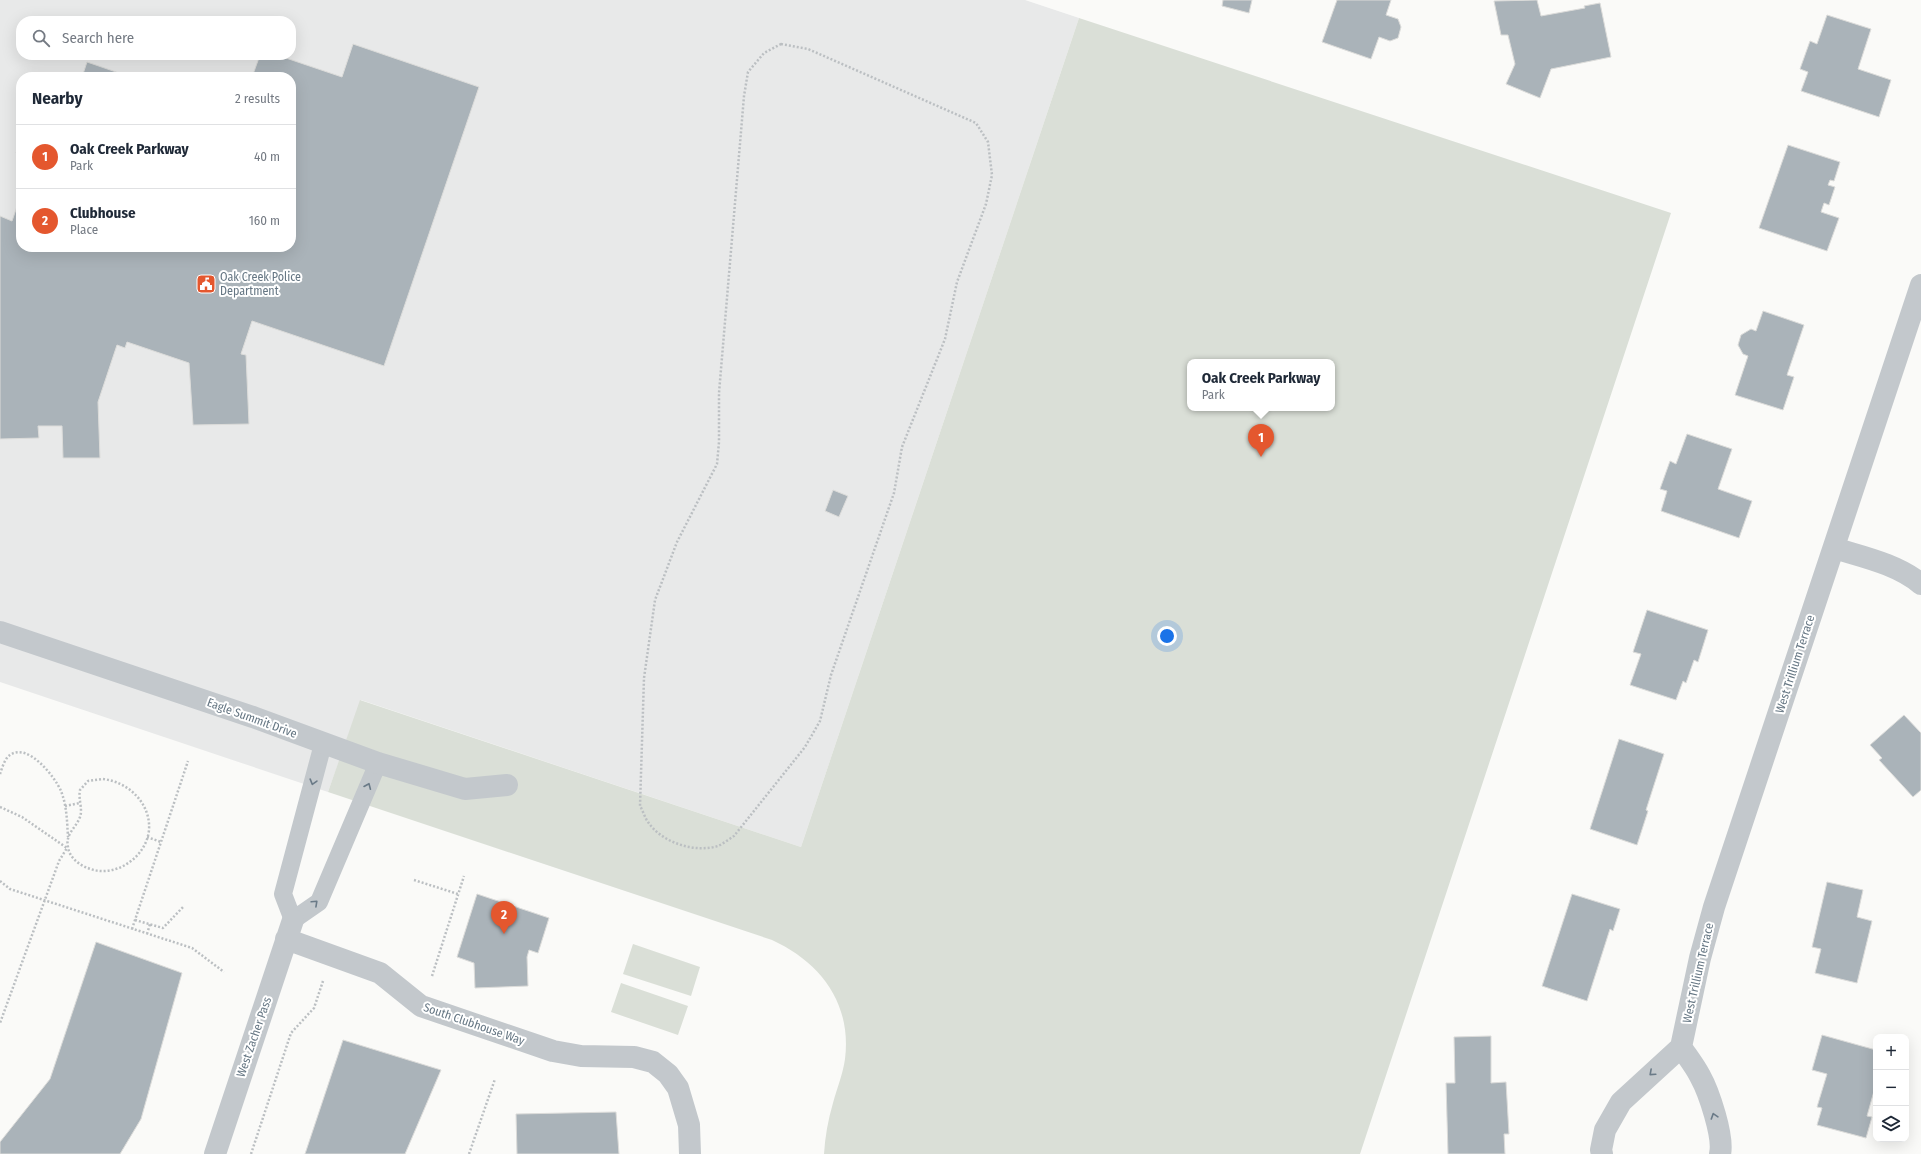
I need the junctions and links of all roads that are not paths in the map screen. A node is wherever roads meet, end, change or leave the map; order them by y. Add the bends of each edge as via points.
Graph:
1 (1921, 285) edge
2 (1834, 548) junction
3 (1921, 584) edge
4 (0, 632) edge
5 (323, 744) junction
6 (378, 763) junction
7 (507, 786) dead end
8 (290, 930) junction
9 (1681, 1047) junction
10 (215, 1154) edge
11 (690, 1154) edge
12 (1602, 1154) edge
13 (1720, 1154) edge

1 - 2 street, West Trillium Terrace
2 - 3 street via 1884,563
2 - 9 street, West Trillium Terrace via 1714,907
4 - 5 street, Eagle Summit Drive via 253,717
5 - 6 street, Eagle Summit Drive
5 -> 8 lane via 283,894
6 - 7 street, Eagle Summit Drive via 465,789
8 -> 6 lane via 319,902
8 - 10 street, West Zacher Pass
8 - 11 street, South Clubhouse Way via 380,973 421,1006 553,1052 581,1056 634,1057 653,1062 668,1074 678,1088 689,1125
9 -> 12 street via 1621,1102 1605,1130
13 -> 9 street via 1722,1146 1716,1119 1700,1076

